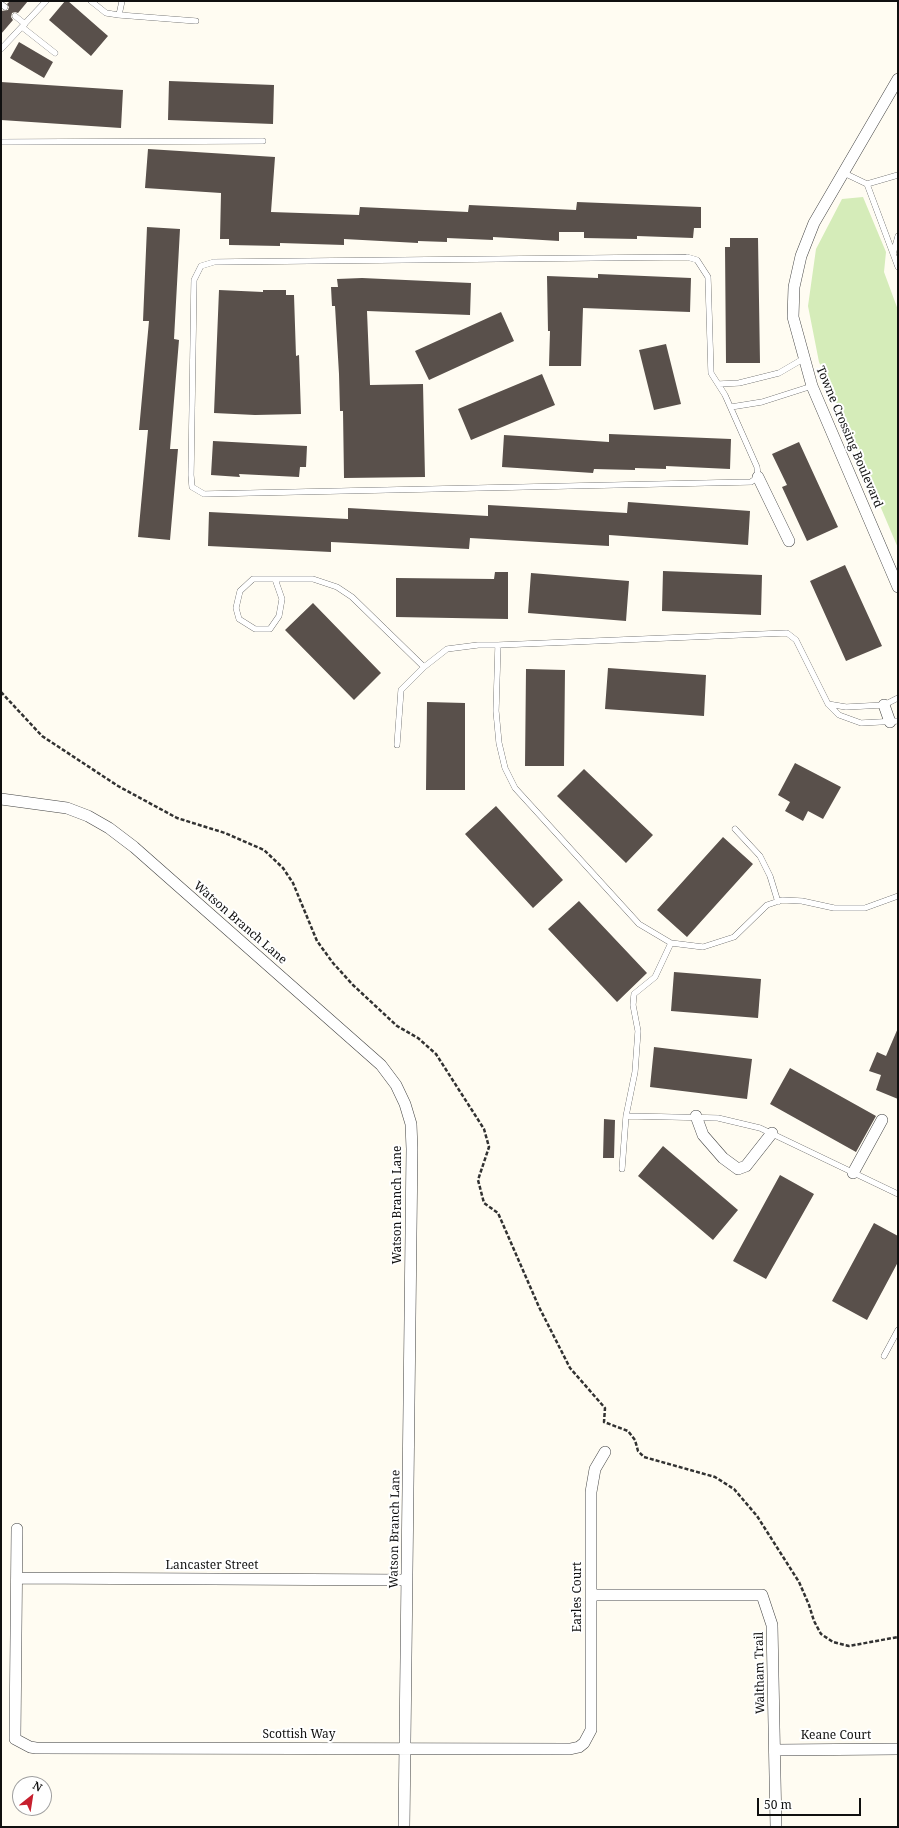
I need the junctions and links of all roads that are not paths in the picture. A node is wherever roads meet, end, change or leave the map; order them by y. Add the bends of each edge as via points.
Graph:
1 (46, 1) edge
2 (91, 1) edge
3 (122, 1) edge
4 (119, 15) junction
5 (15, 16) dead end
6 (196, 21) dead end
7 (23, 25) junction
8 (1, 49) edge
9 (55, 53) dead end
10 (898, 79) edge
11 (263, 141) dead end
12 (1, 142) edge
13 (844, 172) junction
14 (898, 175) edge
15 (867, 184) junction
16 (898, 236) edge
17 (893, 254) junction
18 (898, 266) edge
19 (803, 359) junction
20 (718, 384) junction
21 (812, 386) junction
22 (730, 407) junction
23 (758, 477) junction
24 (789, 541) dead end
25 (275, 579) junction
26 (898, 587) edge
27 (498, 645) junction
28 (424, 667) junction
29 (898, 698) edge
30 (828, 704) junction
31 (884, 705) junction
32 (894, 722) edge
33 (397, 745) dead end
34 (1, 799) edge
35 (736, 829) dead end
36 (898, 896) edge
37 (778, 902) junction
38 (671, 943) junction
39 (626, 1116) junction
40 (696, 1116) junction
41 (882, 1120) dead end
42 (772, 1134) junction
43 (622, 1169) dead end
44 (853, 1173) junction
45 (898, 1194) edge
46 (898, 1330) edge
47 (884, 1356) dead end
48 (605, 1452) dead end
49 (16, 1529) dead end
50 (17, 1578) junction
51 (407, 1580) junction
52 (591, 1595) junction
53 (584, 1743) joint
54 (405, 1748) junction
55 (898, 1749) edge
56 (774, 1750) junction
57 (404, 1827) edge
58 (776, 1827) edge

1 - 7 lane
2 - 4 lane via 106,13
3 - 4 lane
4 - 6 lane
5 - 7 lane
7 - 8 lane
7 - 9 lane
10 - 13 street, Towne Crossing Boulevard
11 - 12 lane
13 - 15 lane
13 - 19 street, Towne Crossing Boulevard via 814,223 801,256 794,287 793,317
14 - 15 lane
15 - 17 lane
16 - 17 lane
17 - 18 lane
19 - 20 lane via 779,373 739,383
19 - 21 street, Towne Crossing Boulevard
20 - 22 lane
20 - 23 lane via 711,373 708,277 697,260 687,257 214,262 201,266 194,280 192,487 204,494 751,482
21 - 22 lane via 762,402
21 - 26 street, Towne Crossing Boulevard
22 - 23 lane
23 - 24 street
25 - 25 lane via 253,579 240,591 236,608 239,619 255,629 270,629 279,616 282,598
25 - 28 lane via 314,579 337,587 352,597
27 - 28 lane via 447,649
27 - 30 lane via 788,633 796,640
27 - 38 lane via 496,710 499,743 515,788 639,924
28 - 33 lane via 401,690
29 - 31 lane
30 - 31 lane via 846,707
30 - 32 lane via 839,715 861,723
31 - 32 street
34 - 51 street, Watson Branch Lane via 67,808 109,828 134,847 381,1064 396,1085 409,1117 412,1149
35 - 37 lane via 760,856 770,876
36 - 37 lane via 865,908 834,908 802,901
37 - 38 lane via 767,906 734,937 703,947
38 - 39 lane via 655,977 634,994 632,1005 638,1031 635,1072
39 - 40 lane
39 - 43 lane
40 - 42 lane via 742,1122
40 - 42 street via 703,1135 723,1158 738,1169 746,1166
41 - 44 street
42 - 44 lane
44 - 45 lane
46 - 47 lane
48 - 52 street, Earles Court via 592,1479
49 - 50 street
50 - 51 street, Lancaster Street
50 - 54 street, Scottish Way via 15,1739 30,1747
51 - 54 street, Watson Branch Lane
52 - 53 street, Earles Court via 590,1730
52 - 56 street, Waltham Trail via 762,1595 772,1625
53 - 54 street, Scottish Way via 570,1749
54 - 57 street, Watson Branch Lane
55 - 56 street, Keane Court
56 - 58 street, Waltham Trail

